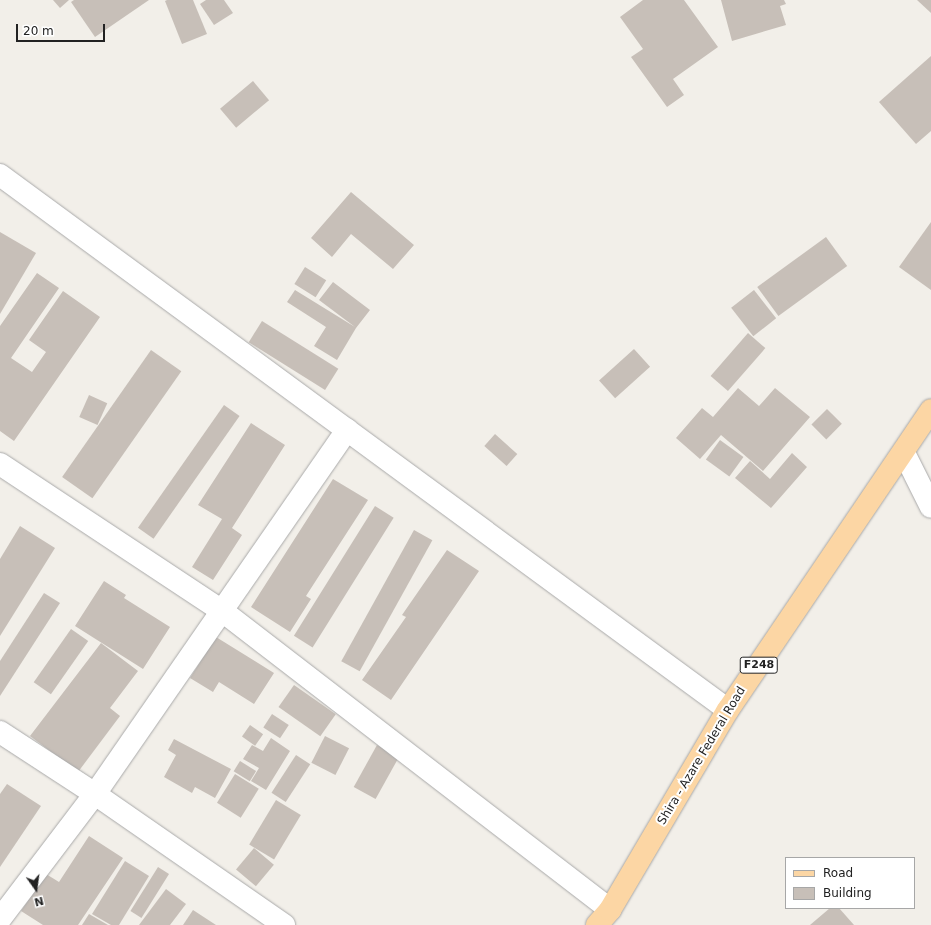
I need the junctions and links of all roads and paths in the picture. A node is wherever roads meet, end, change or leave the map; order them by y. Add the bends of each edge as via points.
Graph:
1 (0, 175) edge
2 (931, 410) edge
3 (347, 430) junction
4 (904, 453) junction
5 (0, 464) edge
6 (931, 507) edge
7 (221, 610) junction
8 (728, 710) junction
9 (0, 732) edge
10 (95, 794) junction
11 (604, 918) edge
12 (0, 919) edge
13 (284, 925) edge

1 - 3 street
2 - 4 main road, Shira - Azare Federal Road / F248
3 - 7 street
3 - 8 street
4 - 6 street
4 - 8 main road, Shira - Azare Federal Road / F248
5 - 7 street
7 - 10 street
7 - 11 street
8 - 11 main road, Shira - Azare Federal Road / F248
9 - 10 street
10 - 12 street
10 - 13 street

